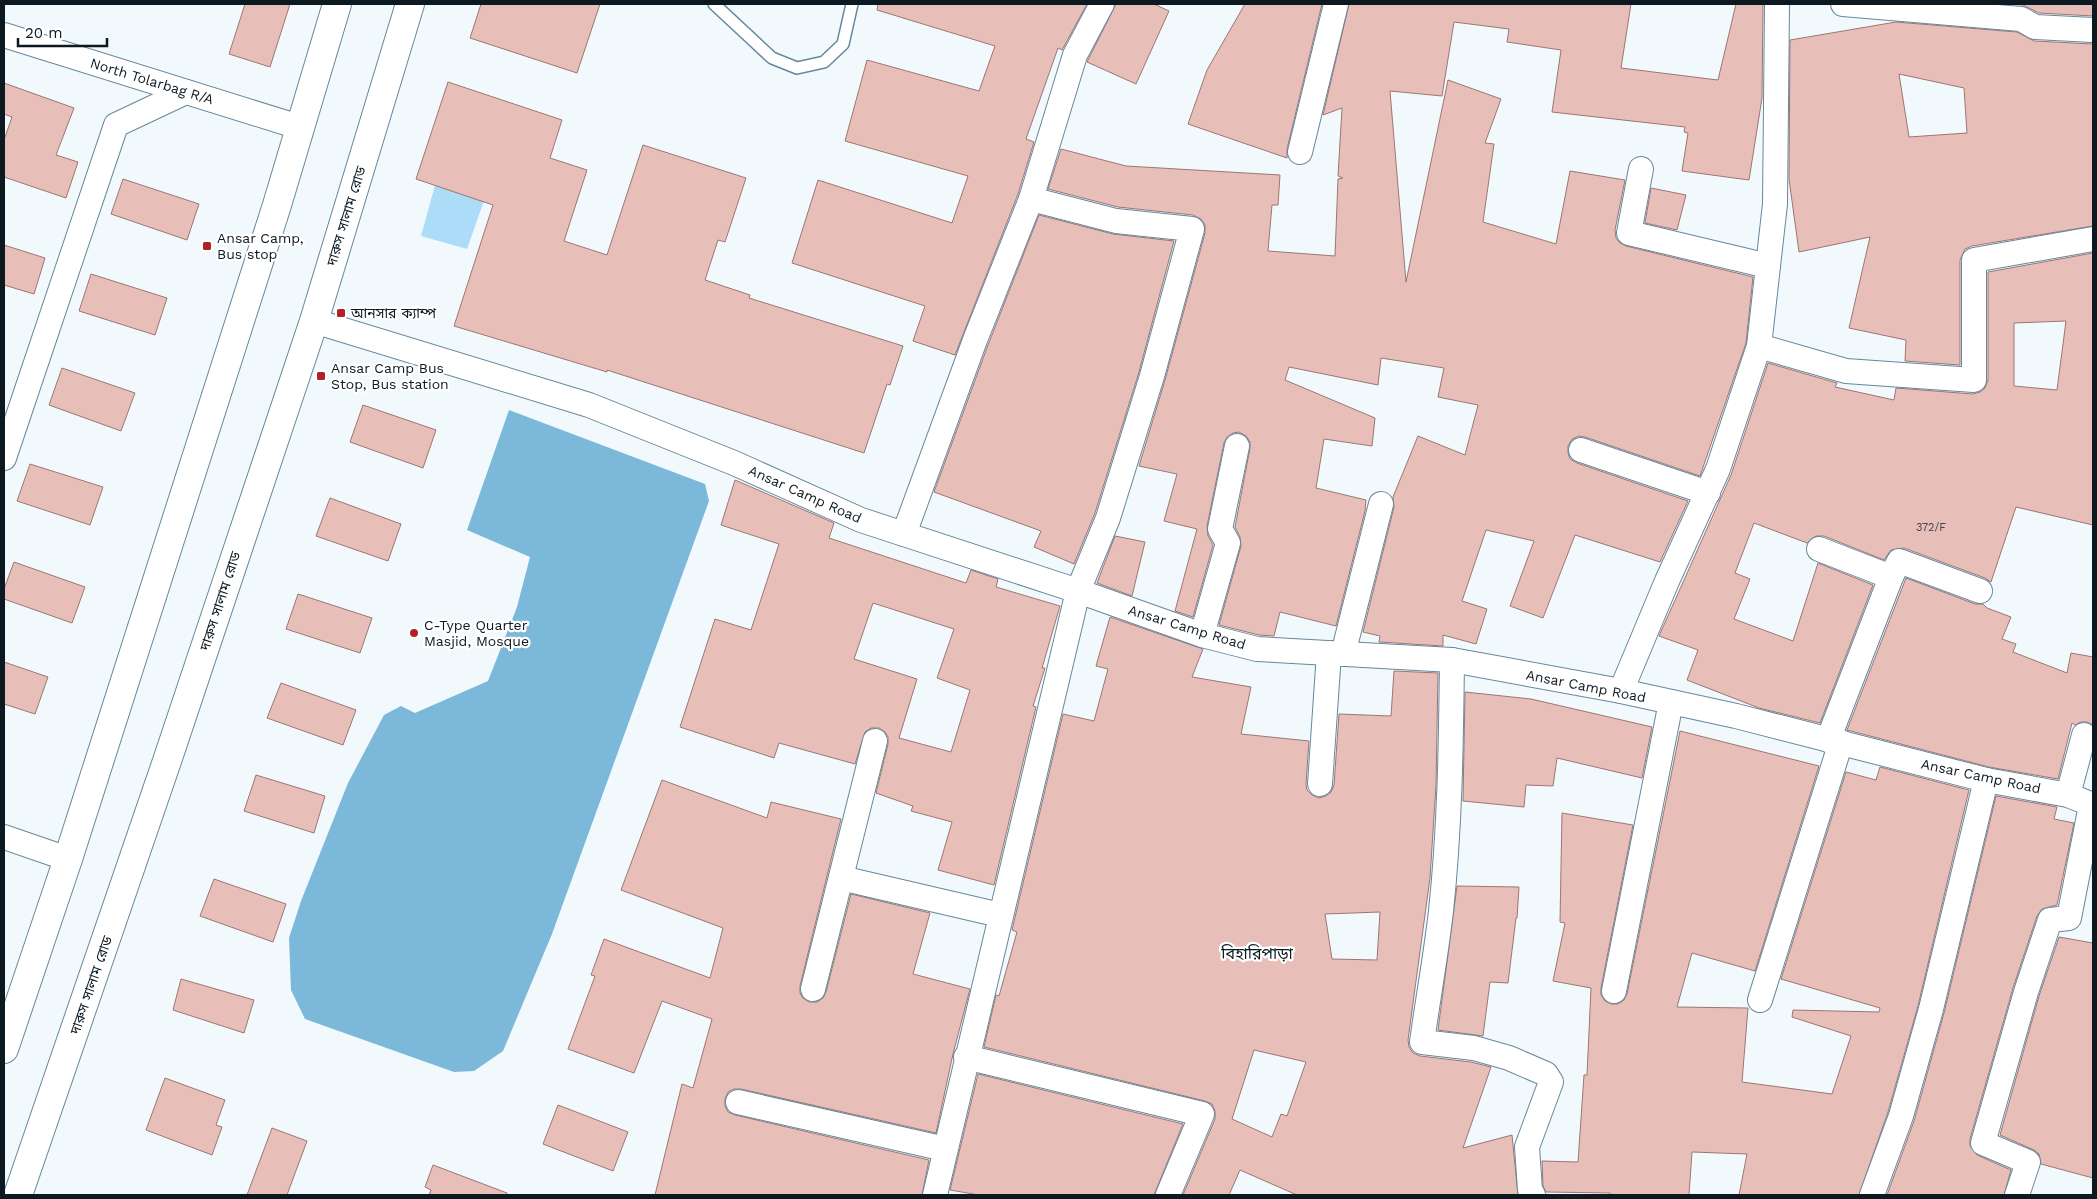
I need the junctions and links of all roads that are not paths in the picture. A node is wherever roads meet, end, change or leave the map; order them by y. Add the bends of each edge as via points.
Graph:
1 (337, 4) edge
2 (410, 4) edge
3 (714, 4) edge
4 (852, 4) edge
5 (1102, 4) edge
6 (1336, 4) edge
7 (1777, 4) edge
8 (1842, 4) edge
9 (2021, 11) edge
10 (2093, 30) edge
11 (4, 35) edge
12 (186, 92) junction
13 (299, 128) junction
14 (1300, 152) dead end
15 (1641, 169) dead end
16 (1031, 199) junction
17 (2093, 239) edge
18 (1768, 266) junction
19 (314, 321) junction
20 (1759, 346) junction
21 (9, 425) edge
22 (1236, 446) dead end
23 (1581, 450) dead end
24 (4, 458) edge
25 (1708, 494) junction
26 (1381, 504) dead end
27 (904, 534) junction
28 (1820, 550) dead end
29 (1891, 577) junction
30 (1078, 591) junction
31 (1980, 591) dead end
32 (1202, 635) junction
33 (1336, 653) junction
34 (1452, 660) junction
35 (1621, 691) junction
36 (1672, 702) junction
37 (2084, 735) dead end
38 (876, 741) dead end
39 (1835, 741) junction
40 (1986, 780) junction
41 (1320, 784) dead end
42 (2068, 795) junction
43 (2092, 805) edge
44 (4, 837) edge
45 (68, 859) junction
46 (841, 878) junction
47 (1000, 916) junction
48 (814, 989) dead end
49 (1614, 991) dead end
50 (1760, 1000) dead end
51 (4, 1049) edge
52 (966, 1057) junction
53 (738, 1102) dead end
54 (946, 1149) junction
55 (15, 1180) edge
56 (935, 1195) edge
57 (1168, 1195) edge
58 (1533, 1195) edge
59 (1872, 1195) edge
60 (2017, 1195) edge

1 - 13 main road
2 - 19 main road, দারুস সালাম রোড
3 - 4 lane via 772,58 796,68 824,62 843,44
5 - 16 street via 1075,54
6 - 14 street
7 - 18 street via 1775,204
8 - 9 street
9 - 10 street via 2035,27
11 - 12 street, North Tolarbag R/A
12 - 13 street, North Tolarbag R/A
12 - 21 street via 116,125
13 - 45 main road
15 - 18 street via 1630,233
16 - 27 street
16 - 30 street via 1116,221 1192,229 1152,376 1108,518
17 - 20 street via 1974,260 1974,380 1846,371
18 - 20 street
19 - 27 street, Ansar Camp Road via 589,405 734,463 861,520
19 - 55 main road, দারুস সালাম রোড via 164,771
20 - 25 street
21 - 24 street
22 - 32 street via 1220,529 1228,542
23 - 25 street
25 - 35 street
26 - 33 street
27 - 30 street, Ansar Camp Road
28 - 29 street
29 - 31 street via 1899,561
29 - 39 street
30 - 32 street, Ansar Camp Road
30 - 47 street
32 - 33 street, Ansar Camp Road via 1257,649
33 - 34 street, Ansar Camp Road
33 - 41 street
34 - 35 street, Ansar Camp Road
34 - 58 street via 1446,858 1422,1042 1474,1048 1546,1074 1551,1082 1527,1147
35 - 36 street, Ansar Camp Road
36 - 39 street, Ansar Camp Road
36 - 49 street
37 - 42 street
38 - 46 street
39 - 40 street, Ansar Camp Road
39 - 50 street
40 - 42 street, Ansar Camp Road
40 - 59 street via 1931,1010 1900,1116
42 - 43 street, Ansar Camp Road
43 - 60 street via 2069,918 2050,920 1983,1143 2028,1162
44 - 45 street
45 - 51 main road
46 - 47 street
46 - 48 street
47 - 52 street
52 - 54 street
52 - 57 street via 1202,1114
53 - 54 street
54 - 56 street

